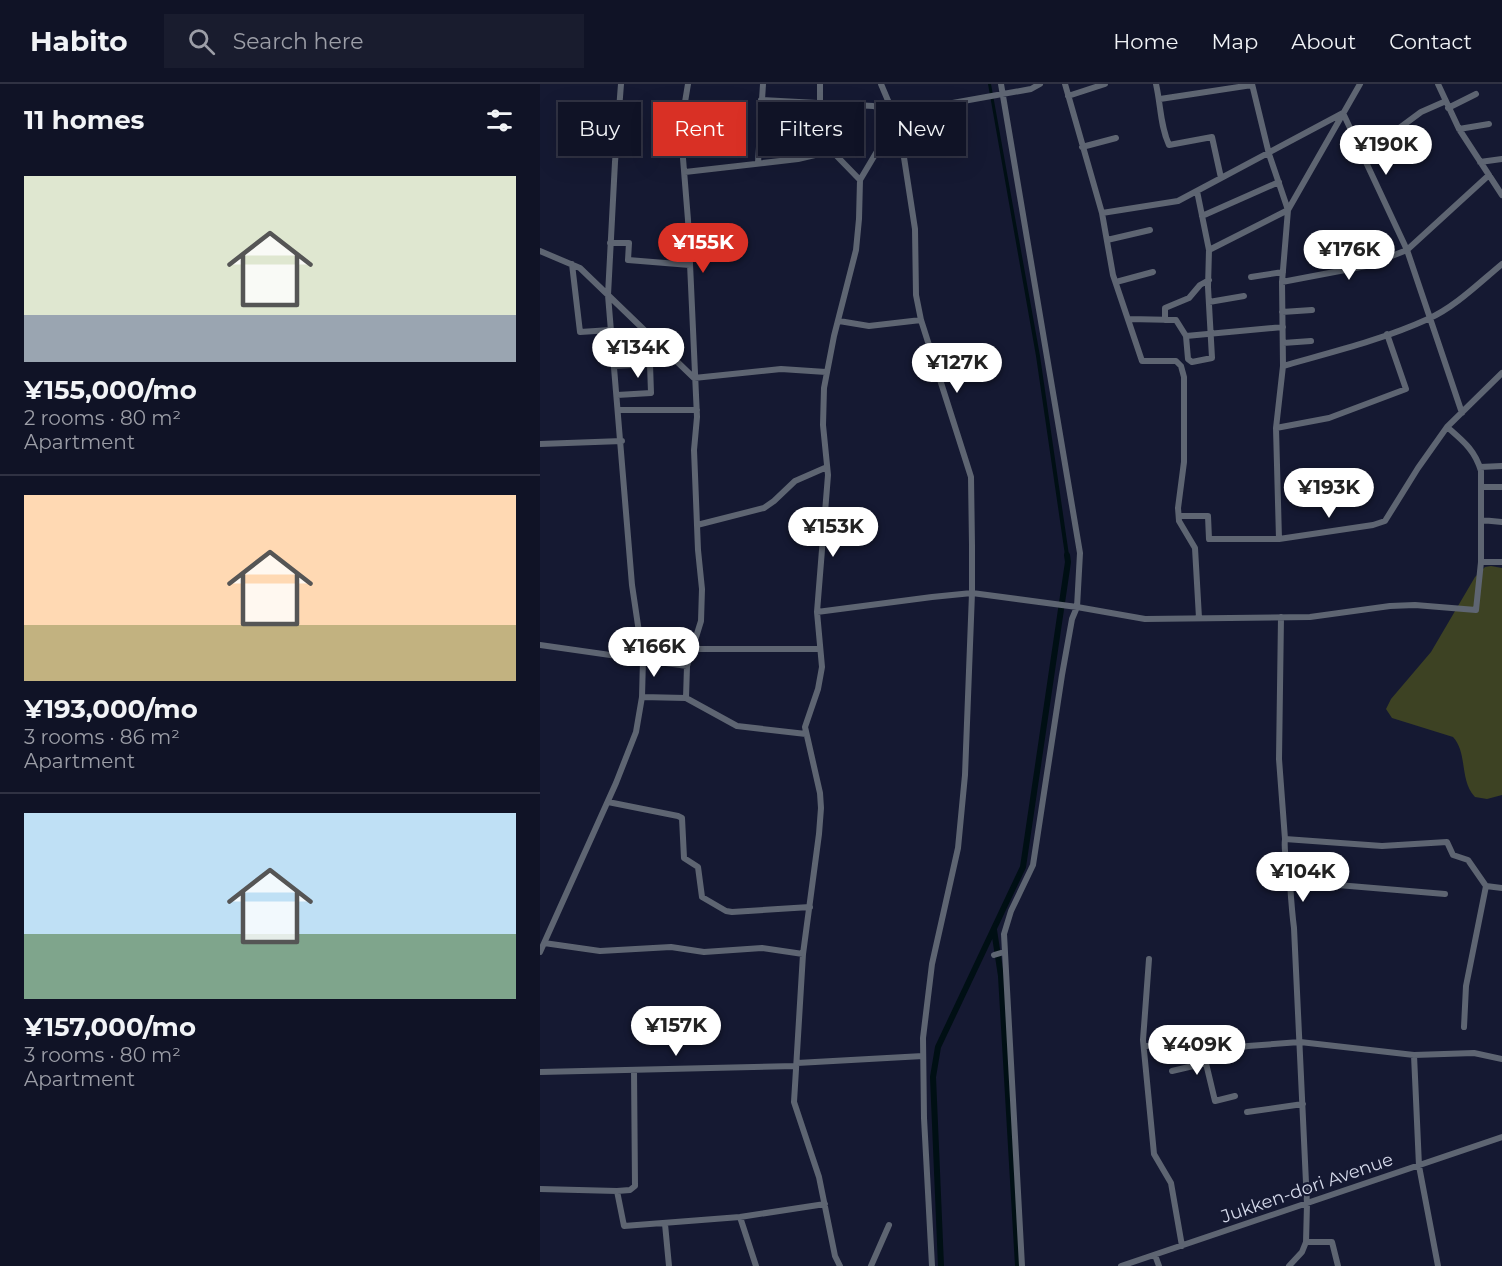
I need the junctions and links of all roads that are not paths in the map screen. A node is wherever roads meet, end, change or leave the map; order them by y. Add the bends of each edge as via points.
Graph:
1 (621, 84) edge
2 (688, 84) edge
3 (763, 84) edge
4 (820, 84) edge
5 (881, 84) edge
6 (1000, 84) edge
7 (1040, 84) edge
8 (1065, 84) edge
9 (1105, 84) edge
10 (1156, 84) edge
11 (1252, 84) edge
12 (1360, 84) edge
13 (1438, 84) edge
14 (1003, 94) junction
15 (1476, 94) dead end
16 (1068, 96) junction
17 (1160, 99) junction
18 (761, 100) junction
19 (821, 102) joint
20 (888, 102) edge
21 (958, 102) edge
22 (1447, 105) junction
23 (1343, 113) junction
24 (1489, 124) dead end
25 (1459, 129) junction
26 (1116, 138) dead end
27 (1082, 147) junction
28 (876, 153) edge
29 (1269, 154) junction
30 (1363, 155) junction
31 (811, 156) edge
32 (837, 156) edge
33 (903, 156) edge
34 (1502, 159) edge
35 (1480, 162) junction
36 (758, 163) junction
37 (685, 172) junction
38 (1489, 176) junction
39 (1221, 178) junction
40 (861, 180) junction
41 (1279, 182) junction
42 (1197, 191) junction
43 (1502, 195) edge
44 (1288, 210) junction
45 (1102, 213) junction
46 (1202, 216) junction
47 (1150, 230) dead end
48 (1107, 240) junction
49 (610, 243) junction
50 (1209, 250) junction
51 (1407, 250) junction
52 (540, 251) edge
53 (572, 264) junction
54 (1502, 264) edge
55 (690, 266) junction
56 (1153, 272) dead end
57 (1283, 272) junction
58 (1251, 277) dead end
59 (1209, 280) junction
60 (1116, 282) junction
61 (1282, 282) junction
62 (608, 295) junction
63 (1244, 296) dead end
64 (1209, 302) junction
65 (1312, 310) dead end
66 (1282, 312) junction
67 (1430, 318) junction
68 (1129, 319) junction
69 (921, 320) junction
70 (1165, 320) junction
71 (839, 321) junction
72 (1283, 327) junction
73 (1211, 333) junction
74 (612, 334) junction
75 (649, 334) junction
76 (1387, 334) junction
77 (1186, 336) junction
78 (1311, 341) dead end
79 (1283, 343) junction
80 (615, 366) junction
81 (1283, 366) junction
82 (826, 372) junction
83 (1502, 373) edge
84 (694, 378) junction
85 (617, 395) junction
86 (618, 410) junction
87 (697, 410) junction
88 (1462, 413) junction
89 (1447, 427) junction
90 (1276, 428) junction
91 (622, 441) junction
92 (540, 444) edge
93 (1502, 466) edge
94 (827, 467) junction
95 (1480, 467) junction
96 (1482, 487) junction
97 (1502, 487) edge
98 (1179, 516) junction
99 (1481, 520) junction
100 (1502, 522) edge
101 (697, 525) junction
102 (1279, 539) junction
103 (1481, 562) junction
104 (1502, 562) edge
105 (972, 594) junction
106 (1077, 607) junction
107 (817, 612) junction
108 (1281, 617) junction
109 (1199, 618) junction
110 (540, 645) edge
111 (692, 649) junction
112 (820, 649) junction
113 (642, 659) junction
114 (687, 666) junction
115 (642, 697) junction
116 (686, 698) junction
117 (806, 734) junction
118 (608, 802) junction
119 (1285, 839) junction
120 (1290, 881) junction
121 (1486, 886) junction
122 (1502, 888) edge
123 (1445, 894) dead end
124 (810, 907) junction
125 (540, 932) edge
126 (549, 934) junction
127 (544, 943) junction
128 (540, 952) edge
129 (1004, 952) junction
130 (802, 954) junction
131 (994, 955) dead end
132 (1149, 959) dead end
133 (1464, 1027) dead end
134 (1300, 1042) junction
135 (1144, 1047) junction
136 (1202, 1053) junction
137 (1414, 1055) junction
138 (923, 1056) junction
139 (1502, 1059) edge
140 (1206, 1063) junction
141 (796, 1064) junction
142 (634, 1070) junction
143 (1172, 1071) dead end
144 (540, 1072) edge
145 (1235, 1095) dead end
146 (1303, 1104) junction
147 (1247, 1112) dead end
148 (1502, 1137) edge
149 (1419, 1166) junction
150 (540, 1189) edge
151 (617, 1191) junction
152 (825, 1204) junction
153 (1307, 1204) junction
154 (740, 1217) junction
155 (665, 1224) junction
156 (889, 1225) dead end
157 (1306, 1242) junction
158 (1182, 1245) junction
159 (1155, 1255) junction
160 (669, 1266) edge
161 (756, 1266) edge
162 (840, 1266) edge
163 (871, 1266) edge
164 (932, 1266) edge
165 (1022, 1266) edge
166 (1121, 1266) edge
167 (1159, 1266) edge
168 (1288, 1266) edge
169 (1338, 1266) edge
170 (1438, 1266) edge

1 - 49 street
2 - 37 street via 682,120
3 - 18 street
4 - 19 street
5 - 20 street
6 - 14 street
7 - 14 street
8 - 16 street
9 - 16 street
10 - 17 street
11 - 17 street
11 - 29 street
12 - 23 street
13 - 22 street
14 - 21 street
14 - 106 street via 1080,553
15 - 22 street
16 - 27 street
17 - 39 street via 1162,129 1169,146 1212,137
18 - 19 street
18 - 36 street
22 - 25 street
22 - 30 street via 1421,112
23 - 29 street
23 - 30 street
23 - 44 street
24 - 25 street
25 - 35 street
26 - 27 street
27 - 45 street
28 - 40 street
29 - 39 street
29 - 41 street
30 - 51 street
31 - 36 street
32 - 40 street
33 - 69 street via 915,229 916,295
34 - 35 street
35 - 38 street
36 - 37 street
37 - 55 street
38 - 43 street
38 - 51 street
39 - 42 street
40 - 71 street via 855,250
41 - 44 street
41 - 46 street
42 - 45 street via 1178,201
42 - 46 street
44 - 50 street
44 - 57 street
45 - 48 street
46 - 50 street
47 - 48 street
48 - 60 street
49 - 55 street via 629,243 628,260
49 - 62 street
50 - 59 street
51 - 61 street via 1366,266
51 - 67 street
52 - 53 street
53 - 62 street
53 - 74 street via 580,332
54 - 67 street
55 - 84 street
56 - 60 street
57 - 58 street
57 - 61 street
59 - 64 street
59 - 70 street via 1189,298 1166,308
60 - 68 street
61 - 66 street
62 - 74 street
62 - 75 street
63 - 64 street
64 - 73 street
65 - 66 street
66 - 72 street
67 - 76 street
67 - 88 street
68 - 70 street
68 - 98 street via 1142,361 1176,361 1184,377 1184,462
69 - 71 street via 869,326
69 - 105 street via 970,477
70 - 77 street via 1176,320
71 - 82 street
72 - 73 street
72 - 79 street
73 - 77 street
73 - 77 street via 1212,358 1192,362 1188,359
74 - 75 street
74 - 80 street
75 - 84 street
76 - 81 street
76 - 90 street via 1406,389 1329,418
78 - 79 street
79 - 81 street
80 - 85 street
80 - 85 street via 650,364 651,393
81 - 90 street
82 - 84 street via 781,369
82 - 94 street via 823,425
83 - 88 street
84 - 87 street
85 - 86 street
86 - 87 street
86 - 91 street
87 - 101 street
88 - 89 street
89 - 95 street via 1470,446
89 - 102 street via 1385,521
90 - 102 street
91 - 92 street
91 - 113 street via 632,585
93 - 95 street
94 - 101 street via 795,481 764,508
94 - 107 street
95 - 96 street
96 - 97 street
96 - 99 street
98 - 102 street via 1208,516 1209,539
98 - 109 street via 1195,548
99 - 100 street
99 - 103 street
101 - 111 street via 701,621
103 - 104 street
103 - 108 street via 1476,610 1398,606
105 - 106 street
105 - 107 street
105 - 138 street via 958,848 928,990
106 - 109 street via 1145,619
106 - 129 street via 1062,675 1033,866 1011,911 1004,934
107 - 112 street
108 - 109 street
108 - 119 street via 1279,759
110 - 113 street
111 - 112 street
111 - 114 street
112 - 117 street via 822,667
113 - 114 street
113 - 115 street
114 - 116 street
115 - 116 street
115 - 118 street via 636,732
116 - 117 street via 737,726
117 - 124 street via 821,808
118 - 124 street via 682,818 684,858 698,867 702,897 726,911
118 - 126 street
119 - 120 street
119 - 121 street via 1382,846 1447,842 1453,855 1468,860
120 - 123 street
120 - 134 street
121 - 122 street
121 - 133 street via 1466,986
124 - 130 street
125 - 126 street
126 - 127 street
127 - 128 street
127 - 130 street via 600,951 671,947 715,952 762,948
129 - 131 street
129 - 165 street
130 - 141 street
132 - 135 street
134 - 136 street
134 - 137 street
134 - 146 street
135 - 136 street via 1187,1034
135 - 158 street via 1154,1154 1171,1183
136 - 140 street
137 - 139 street via 1474,1053
137 - 149 street
138 - 141 street
138 - 164 street
140 - 143 street
140 - 145 street via 1215,1101
141 - 142 street
141 - 152 street via 794,1102
142 - 144 street
142 - 151 street via 635,1186
146 - 147 street
146 - 153 street
148 - 149 street, Jukken-dori Avenue
149 - 153 street, Jukken-dori Avenue
149 - 170 street
150 - 151 street
151 - 155 street via 624,1226
152 - 154 street
152 - 162 street
153 - 157 street
153 - 158 street, Jukken-dori Avenue
154 - 155 street
154 - 161 street
155 - 160 street
156 - 163 street
157 - 168 street
157 - 169 street via 1332,1242
158 - 159 street, Jukken-dori Avenue
159 - 166 street, Jukken-dori Avenue
159 - 167 street

